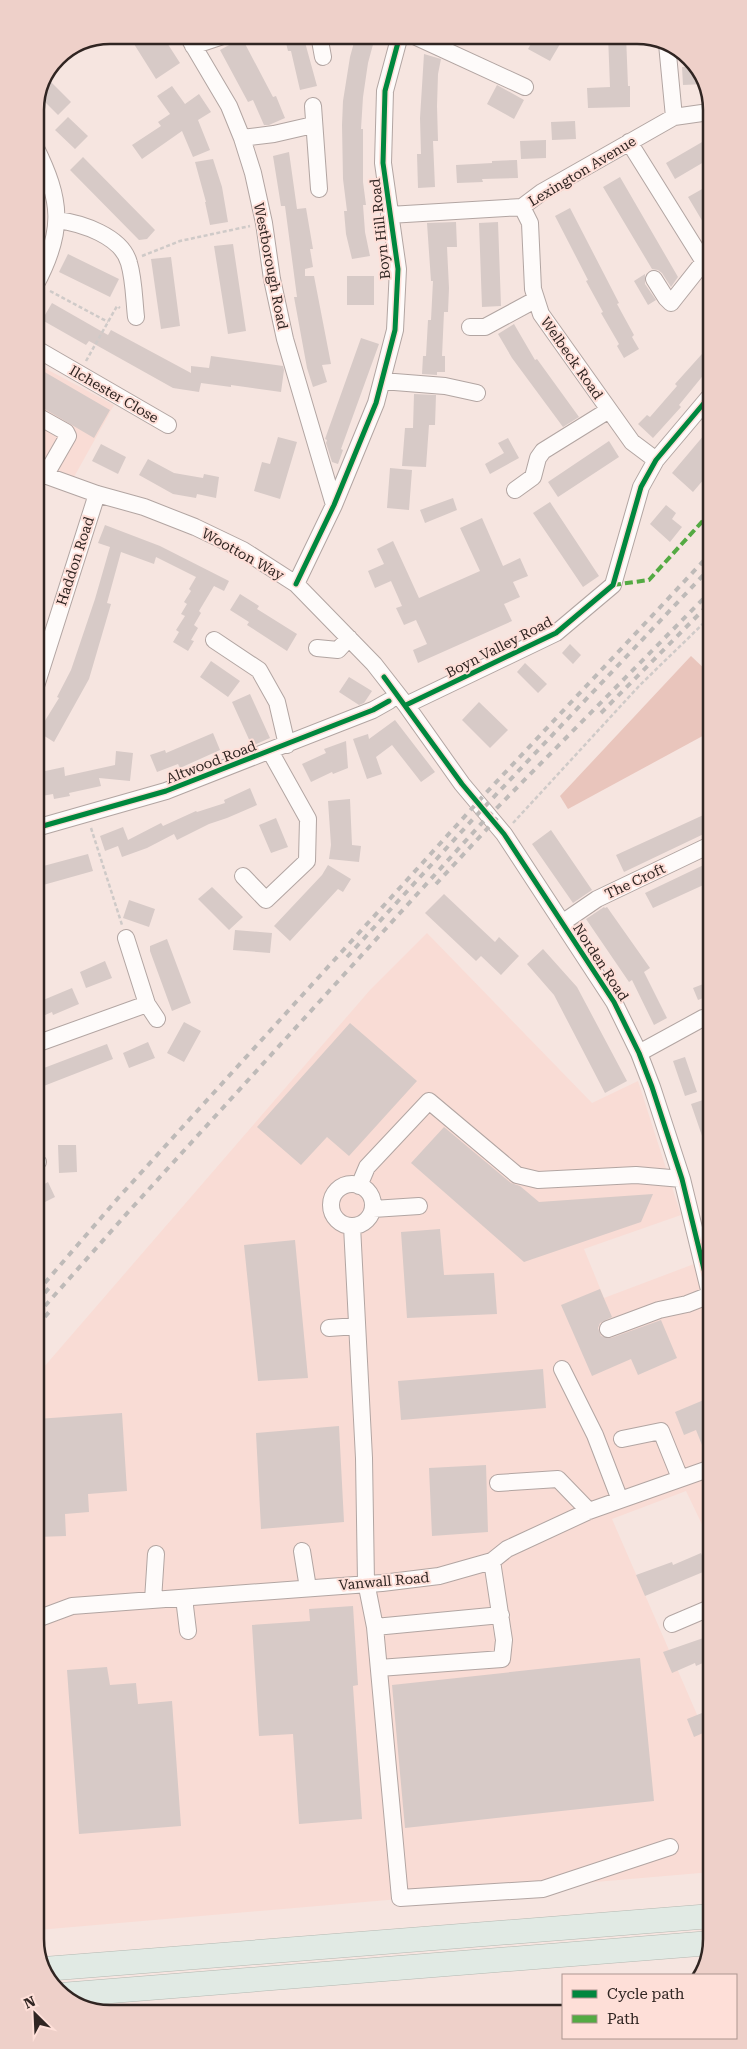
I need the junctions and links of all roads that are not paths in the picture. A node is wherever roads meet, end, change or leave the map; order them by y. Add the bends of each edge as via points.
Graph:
1 (192, 44) edge
2 (321, 44) edge
3 (398, 44) edge
4 (432, 44) edge
5 (668, 52) edge
6 (323, 56) dead end
7 (525, 87) dead end
8 (312, 106) dead end
9 (703, 113) edge
10 (674, 116) junction
11 (313, 124) junction
12 (242, 138) junction
13 (630, 142) junction
14 (44, 166) edge
15 (319, 189) dead end
16 (522, 207) junction
17 (389, 215) junction
18 (57, 220) junction
19 (703, 253) edge
20 (703, 264) edge
21 (44, 267) edge
22 (654, 279) dead end
23 (535, 300) junction
24 (136, 317) dead end
25 (470, 327) dead end
26 (44, 353) edge
27 (382, 381) junction
28 (477, 393) dead end
29 (703, 404) edge
30 (609, 410) junction
31 (44, 420) edge
32 (168, 425) dead end
33 (656, 460) junction
34 (44, 470) edge
35 (514, 490) dead end
36 (97, 494) junction
37 (334, 506) junction
38 (296, 584) junction
39 (348, 638) junction
40 (214, 640) dead end
41 (317, 648) dead end
42 (44, 661) edge
43 (389, 701) dead end
44 (406, 705) junction
45 (287, 745) junction
46 (270, 751) junction
47 (44, 826) edge
48 (703, 848) edge
49 (243, 876) dead end
50 (562, 923) junction
51 (126, 938) road end
52 (147, 1004) junction
53 (703, 1018) edge
54 (157, 1019) dead end
55 (44, 1041) edge
56 (640, 1053) junction
57 (682, 1179) junction
58 (359, 1186) junction
59 (418, 1206) dead end
60 (373, 1209) junction
61 (352, 1226) junction
62 (703, 1244) edge
63 (703, 1299) edge
64 (357, 1326) junction
65 (328, 1328) dead end
66 (608, 1329) dead end
67 (562, 1369) dead end
68 (622, 1439) dead end
69 (703, 1471) edge
70 (680, 1478) junction
71 (498, 1483) dead end
72 (620, 1500) junction
73 (589, 1511) junction
74 (302, 1552) dead end
75 (156, 1554) dead end
76 (492, 1561) junction
77 (366, 1582) junction
78 (308, 1588) junction
79 (184, 1598) junction
80 (153, 1600) junction
81 (703, 1611) edge
82 (501, 1615) junction
83 (44, 1616) edge
84 (672, 1624) dead end
85 (375, 1626) junction
86 (188, 1631) dead end
87 (379, 1668) junction
88 (670, 1847) dead end
89 (703, 1917) edge
90 (703, 1944) edge
91 (51, 1968) edge
92 (74, 1994) edge

1 - 12 street, Westborough Road via 229,106
2 - 6 street
3 - 17 street, Boyn Hill Road via 385,91 383,163
4 - 7 street
5 - 10 street
8 - 11 street
9 - 10 street, Lexington Avenue
10 - 13 street, Lexington Avenue
11 - 12 street
11 - 15 street
12 - 37 street, Westborough Road via 264,223 285,339
13 - 16 street, Lexington Avenue via 542,192
13 - 19 street
14 - 18 street via 56,200
16 - 17 street, Lexington Avenue
16 - 23 street, Welbeck Road via 530,223
17 - 27 street, Boyn Hill Road via 398,269 395,330
18 - 21 street via 52,250
18 - 24 street via 102,233 119,246 129,261
20 - 22 street via 671,303
23 - 25 street via 485,327
23 - 30 street, Welbeck Road via 541,314
26 - 32 street, Ilchester Close
27 - 28 street via 445,386
27 - 37 street, Boyn Hill Road
29 - 33 street, Boyn Valley Road
30 - 33 street, Welbeck Road via 632,442
30 - 35 street via 543,451 533,477
31 - 34 street via 68,436
33 - 44 street, Boyn Valley Road via 641,488 613,586 556,633
34 - 36 street, Wootton Way
36 - 38 street, Wootton Way via 144,507 195,527 242,550
36 - 42 street, Haddon Road
37 - 38 street, Boyn Hill Road
38 - 39 street, Wootton Way
39 - 41 street via 338,650
39 - 44 street, Wootton Way via 374,664
40 - 45 street via 260,670 277,702
43 - 45 street, Altwood Road
44 - 50 street, Norden Road via 462,784 504,834
45 - 46 street, Altwood Road
46 - 47 street, Altwood Road via 166,791
46 - 49 street via 308,818 307,861 266,900
48 - 50 street, The Croft via 597,899
50 - 56 street, Norden Road via 614,1002
51 - 52 street
52 - 54 street
52 - 55 street
53 - 56 street
56 - 57 street, Norden Road
57 - 58 street via 636,1175 538,1180 517,1175 429,1101 367,1167
57 - 62 street, Norden Road
58 - 60 street via 370,1193
58 - 61 street via 352,1184 341,1188 332,1201 331,1208 338,1221
59 - 60 street
60 - 61 street via 369,1219
61 - 64 street
63 - 66 street via 659,1310
64 - 65 street
64 - 77 street
67 - 72 street via 595,1435
68 - 70 street via 661,1431
69 - 70 street, Vanwall Road
70 - 72 street, Vanwall Road
71 - 73 street via 558,1479
72 - 73 street, Vanwall Road
73 - 76 street, Vanwall Road via 507,1549
74 - 78 street
75 - 80 street
76 - 77 street, Vanwall Road via 439,1576
76 - 82 street
77 - 78 street, Vanwall Road
77 - 85 street
78 - 79 street, Vanwall Road
79 - 80 street, Vanwall Road
79 - 86 street
80 - 83 street, Vanwall Road via 72,1606
81 - 84 street
82 - 85 street
82 - 87 street via 502,1659
85 - 87 street
87 - 88 street via 400,1898 543,1889
89 - 91 highway
90 - 92 highway

